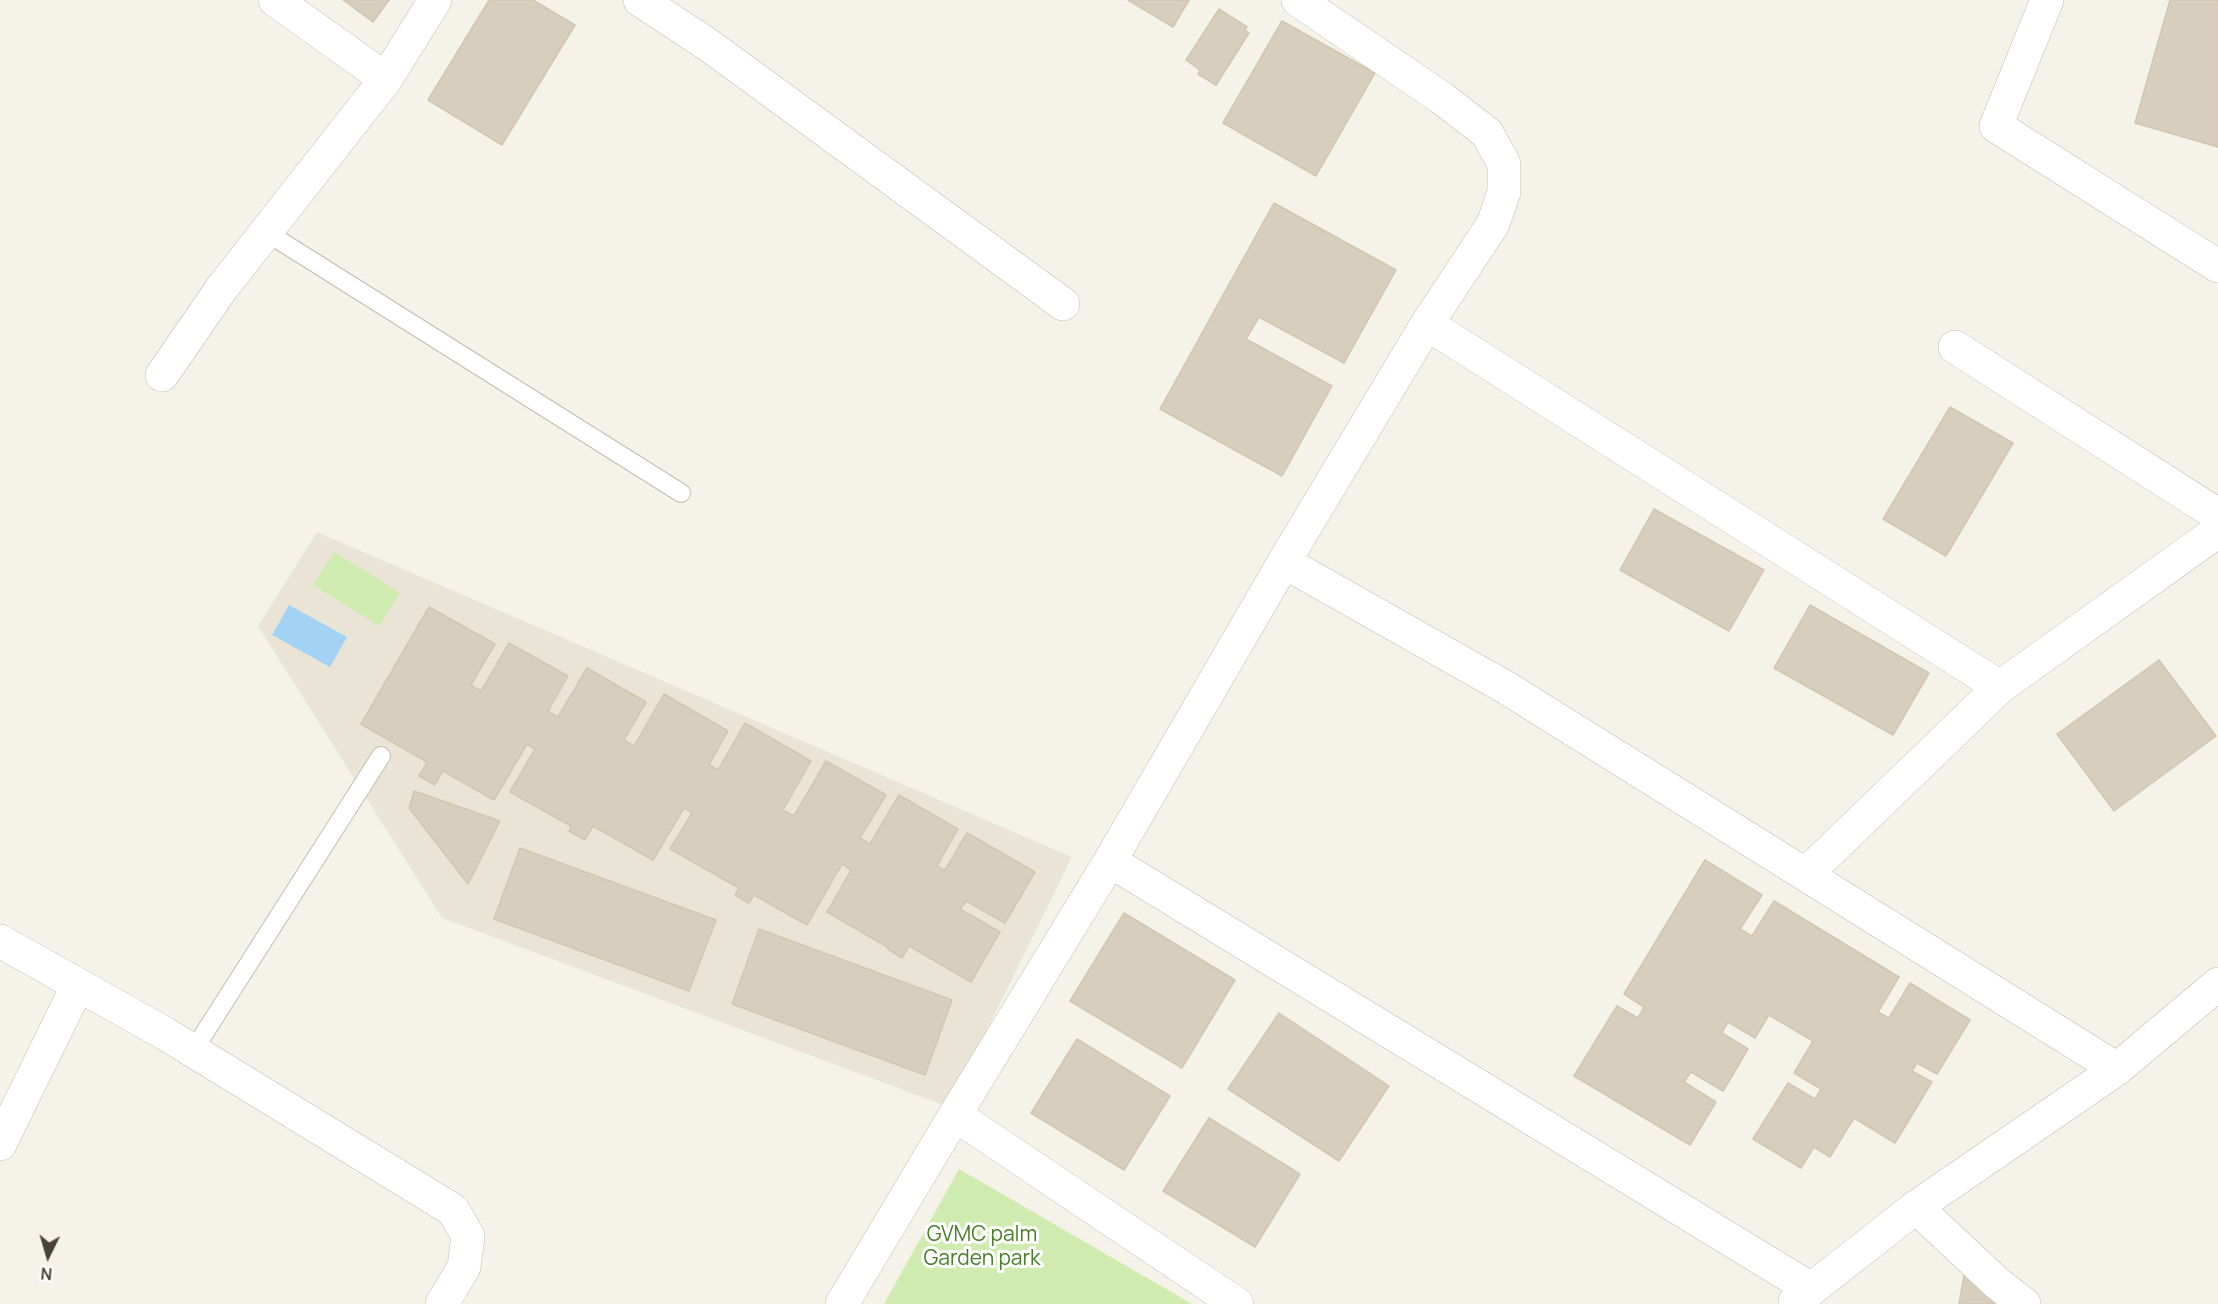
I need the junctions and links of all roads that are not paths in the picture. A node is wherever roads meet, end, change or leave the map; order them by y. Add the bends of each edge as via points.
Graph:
1 (275, 0) edge
2 (435, 0) edge
3 (640, 0) edge
4 (1298, 0) edge
5 (2047, 0) edge
6 (386, 79) junction
7 (266, 232) junction
8 (2218, 266) edge
9 (1063, 304) dead end
10 (1427, 324) junction
11 (1955, 347) dead end
12 (162, 375) dead end
13 (681, 493) dead end
14 (2218, 515) edge
15 (2218, 531) edge
16 (1284, 562) junction
17 (2000, 687) junction
18 (381, 756) dead end
19 (1110, 861) junction
20 (1806, 874) junction
21 (0, 941) edge
22 (2218, 984) edge
23 (78, 985) junction
24 (193, 1051) junction
25 (2117, 1069) junction
26 (955, 1115) junction
27 (0, 1144) edge
28 (1917, 1207) junction
29 (1802, 1297) edge
30 (442, 1304) edge
31 (842, 1304) edge
32 (1237, 1304) edge
33 (2024, 1304) edge

1 - 6 street
2 - 6 street
3 - 9 street via 707,44
4 - 10 street via 1487,133 1504,164 1504,192 1494,224
5 - 8 street via 1996,126
6 - 7 street
7 - 12 street
7 - 13 lane
10 - 16 street
10 - 17 street
11 - 14 street
15 - 17 street
16 - 19 street
16 - 20 street via 1505,687
17 - 20 street
18 - 24 lane
19 - 26 street
19 - 29 street
20 - 25 street
21 - 23 street
22 - 25 street
23 - 24 street
23 - 27 street
24 - 30 street via 453,1210 468,1236 465,1267
25 - 28 street
26 - 31 street
26 - 32 street
28 - 29 street
28 - 33 street

